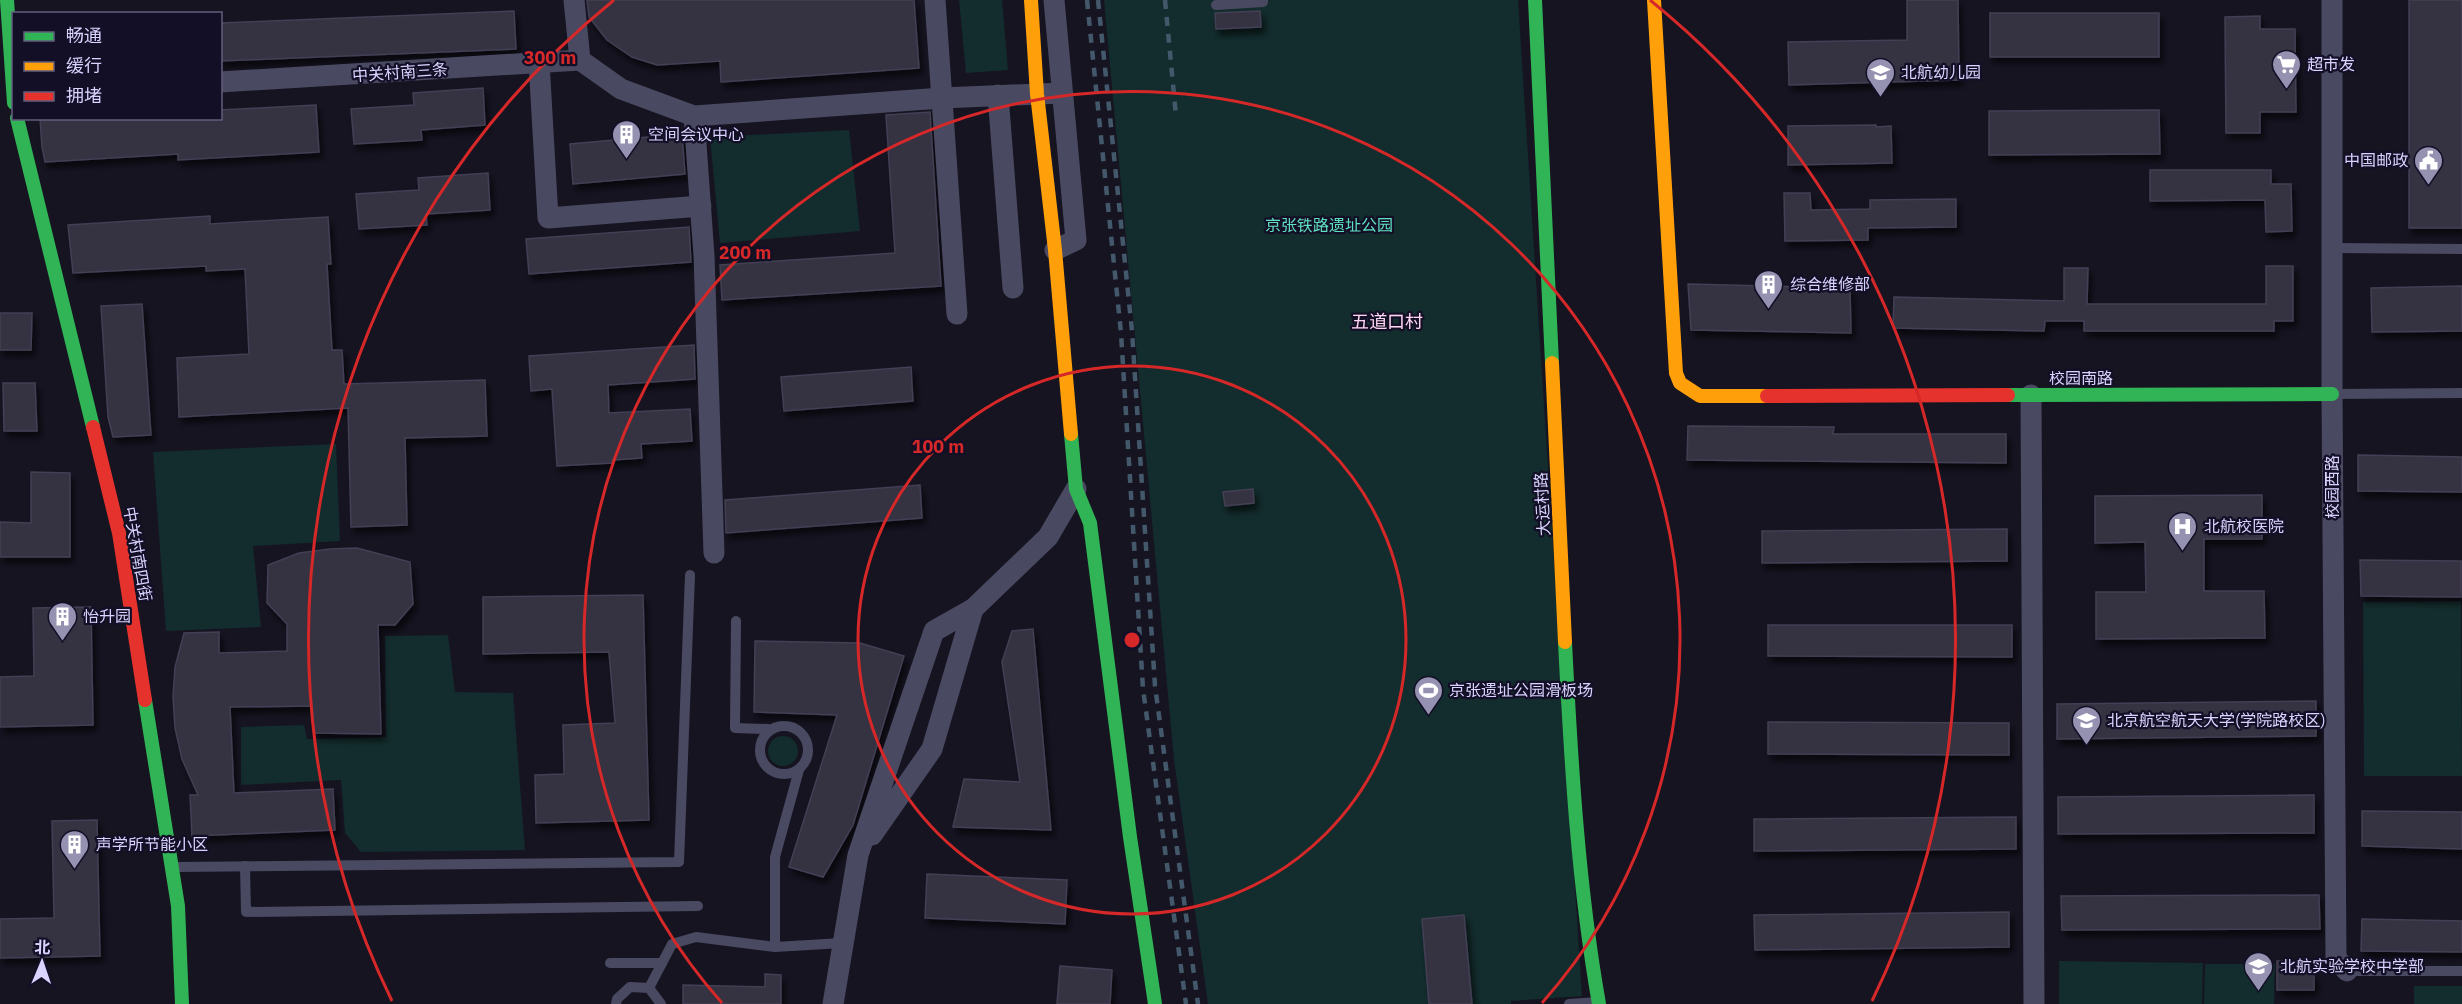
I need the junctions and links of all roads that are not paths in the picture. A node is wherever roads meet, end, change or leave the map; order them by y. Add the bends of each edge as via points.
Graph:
1 (7, 0) edge
2 (574, 0) edge
3 (935, 0) edge
4 (1032, 0) edge
5 (1054, 0) edge
6 (1263, 0) edge
7 (1534, 0) edge
8 (1654, 0) edge
9 (2332, 0) edge
10 (1216, 5) dead end
11 (580, 60) junction
12 (538, 62) junction
13 (12, 81) edge
14 (222, 82) edge
15 (1062, 93) junction
16 (1037, 94) junction
17 (998, 95) junction
18 (942, 98) junction
19 (694, 116) junction
20 (17, 120) edge
21 (701, 206) junction
22 (2333, 248) junction
23 (2462, 249) edge
24 (1054, 250) junction
25 (1013, 288) dead end
26 (957, 314) dead end
27 (2462, 393) edge
28 (2031, 394) junction
29 (2332, 394) junction
30 (1076, 489) junction
31 (714, 553) dead end
32 (690, 575) dead end
33 (973, 609) junction
34 (736, 621) dead end
35 (768, 729) junction
36 (800, 770) junction
37 (858, 855) junction
38 (245, 866) junction
39 (172, 867) junction
40 (698, 906) dead end
41 (842, 943) junction
42 (776, 946) junction
43 (610, 963) dead end
44 (662, 963) junction
45 (2347, 971) joint
46 (2462, 971) edge
47 (649, 988) junction
48 (1599, 1003) edge
49 (182, 1004) edge
50 (616, 1004) edge
51 (661, 1004) edge
52 (833, 1004) edge
53 (1155, 1004) edge
54 (1569, 1004) edge
55 (2034, 1004) edge

1 - 13 street
2 - 11 street
3 - 18 street
4 - 16 street
5 - 15 street
6 - 10 lane
7 - 48 street, 大运村路 via 1569,718 1588,942
8 - 28 street, 校园南路 via 1676,373 1680,383 1700,396
9 - 22 street, 校园西路
11 - 12 street, 中关村南三条
11 - 19 street via 621,89
12 - 14 street, 中关村南三条
12 - 21 street via 548,218
15 - 16 street
15 - 24 street via 1076,240
16 - 17 street
16 - 24 street
17 - 18 street
17 - 25 street
18 - 19 street
18 - 26 street
19 - 21 street
20 - 39 street, 中关村南四街 via 119,533
21 - 31 street
22 - 23 lane
22 - 29 street, 校园西路
24 - 30 street
27 - 29 lane, 校园南路
28 - 29 street, 校园南路
28 - 55 street
29 - 45 street, 校园西路 via 2336,958
30 - 33 street via 1048,537
30 - 53 street via 1090,522
32 - 38 lane via 679,862
33 - 37 street via 932,749
33 - 37 street via 934,631
34 - 35 lane via 735,729
35 - 36 lane via 787,724 804,734 809,753
35 - 36 lane via 758,746 763,765 780,775
36 - 42 lane via 775,857
37 - 41 street
38 - 39 lane
38 - 40 lane via 246,912
39 - 49 street, 中关村南四街 via 178,906
41 - 42 lane
41 - 52 street
42 - 44 lane via 696,937 672,944
43 - 44 lane
44 - 47 lane
45 - 46 lane
47 - 50 lane via 630,987
47 - 51 lane
48 - 54 lane

